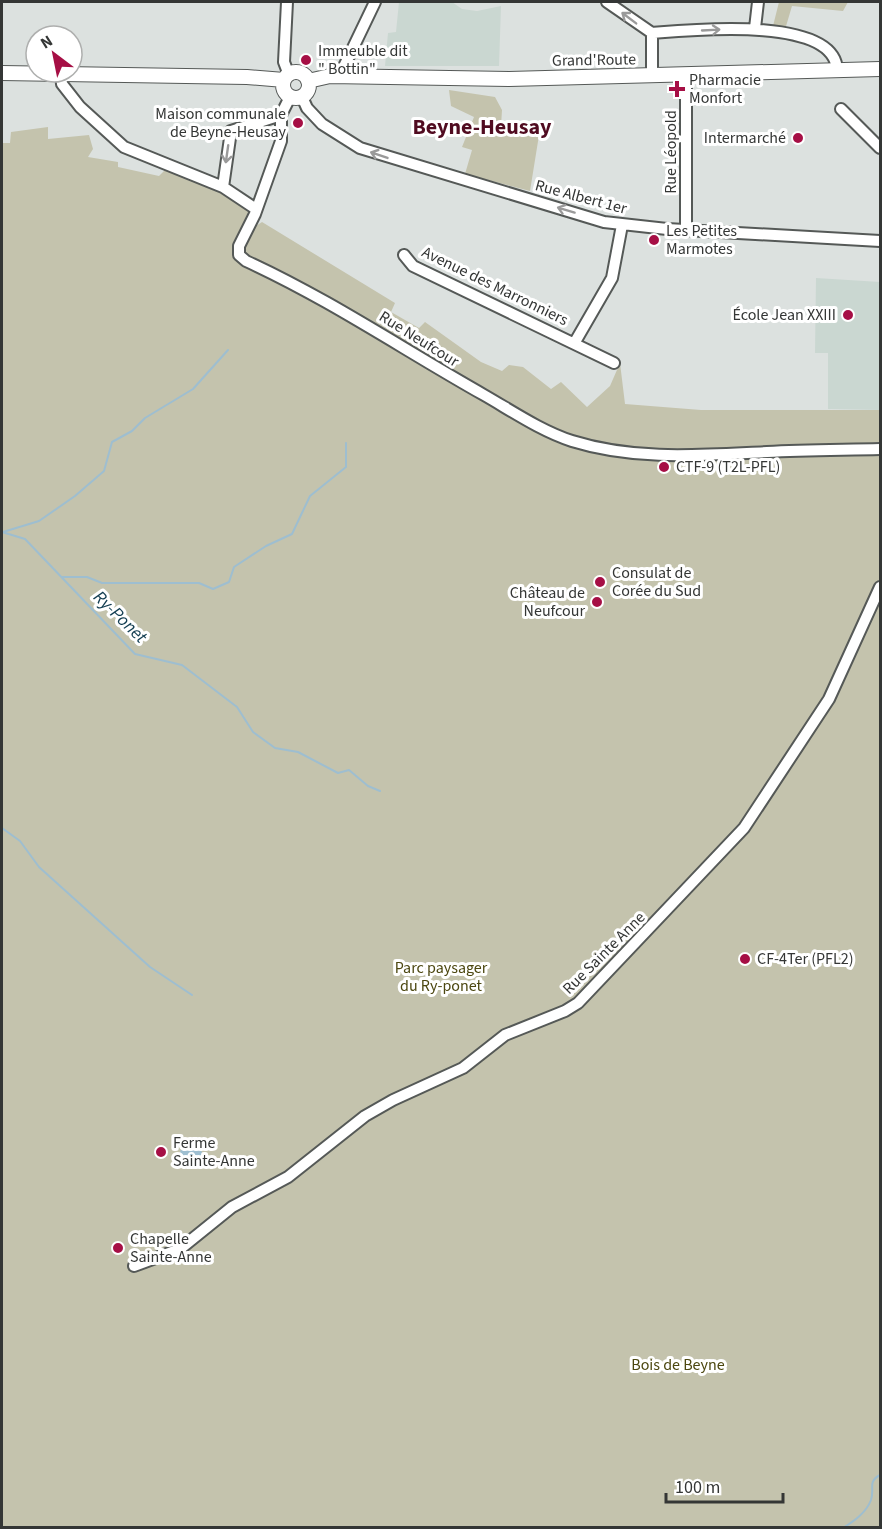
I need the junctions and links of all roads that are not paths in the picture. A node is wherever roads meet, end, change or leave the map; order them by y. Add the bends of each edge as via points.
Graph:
1 (287, 2) edge
2 (375, 2) edge
3 (607, 2) edge
4 (758, 2) edge
5 (755, 28) junction
6 (652, 33) junction
7 (880, 69) edge
8 (837, 70) junction
9 (2, 73) edge
10 (24, 73) edge
11 (686, 74) junction
12 (84, 75) edge
13 (652, 75) junction
14 (339, 77) junction
15 (309, 81) junction
16 (286, 83) junction
17 (62, 84) edge
18 (841, 109) dead end
19 (281, 115) junction
20 (880, 147) edge
21 (223, 187) junction
22 (256, 209) junction
23 (622, 225) junction
24 (686, 229) junction
25 (880, 242) edge
26 (404, 255) dead end
27 (575, 342) junction
28 (614, 363) dead end
29 (880, 449) edge
30 (880, 587) edge
31 (134, 1266) dead end

1 - 16 street
2 - 14 street
6 -> 3 street
4 - 5 street
6 -> 5 street
5 - 8 street via 820,44 836,61
6 - 13 street
7 - 8 main road, Grand'Route
8 - 11 main road, Grand'Route
9 - 10 main road, Grand'Route
11 - 13 main road, Grand'Route
11 - 24 street, Rue Léopold
12 - 16 main road, Grand'Route
13 - 14 main road, Grand'Route via 509,79
14 - 15 main road, Grand'Route
15 - 16 main road, Grand'Route via 300,73
15 - 16 main road via 308,91
16 - 19 street
23 -> 16 street, Rue Albert 1er via 360,148 322,124
17 - 21 street via 80,107 124,147
18 - 20 street
19 -> 21 street via 231,131
19 - 22 street, Rue Neufcour via 281,141
21 - 22 street
22 - 29 street, Rue Neufcour via 238,248 246,261 342,310 465,384 574,442 686,457
23 - 24 street, Rue Albert 1er
23 - 27 street, Avenue des Marronniers via 612,278
24 - 25 street, Rue Albert 1er
26 - 27 street, Avenue des Marronniers via 413,266
27 - 28 street, Avenue des Marronniers
30 - 31 street, Rue Sainte Anne via 829,699 744,828 578,1003 505,1035 463,1068 393,1100 344,1132 288,1178 232,1206 180,1249

